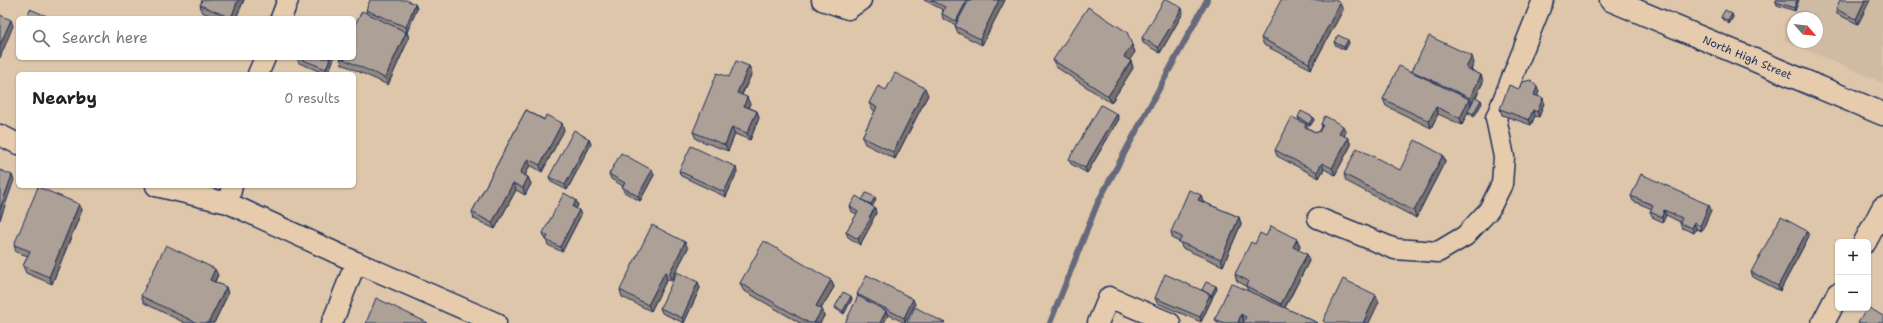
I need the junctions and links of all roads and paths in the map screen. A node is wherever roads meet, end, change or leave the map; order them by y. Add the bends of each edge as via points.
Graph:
1 (288, 0) edge
2 (822, 0) edge
3 (861, 0) edge
4 (1543, 0) edge
5 (1611, 0) edge
6 (282, 16) edge
7 (264, 60) edge
8 (259, 72) edge
9 (1883, 114) edge
10 (0, 135) edge
11 (16, 143) edge
12 (174, 188) edge
13 (230, 194) edge
14 (1883, 208) edge
15 (1318, 218) dead end
16 (1867, 239) edge
17 (356, 262) junction
18 (1835, 300) edge
19 (332, 323) edge
20 (496, 323) edge
21 (1098, 323) edge
22 (1170, 323) edge
23 (1823, 323) edge

1 - 6 street
2 - 3 street via 848,9
4 - 15 street via 1496,118 1504,157 1502,184 1489,210 1465,236 1438,252 1395,249
5 - 9 main road, North High Street
7 - 8 street
10 - 11 street
12 - 13 street
13 - 17 street
14 - 16 main road
17 - 19 street
17 - 20 street
18 - 23 main road
21 - 22 street via 1109,297

